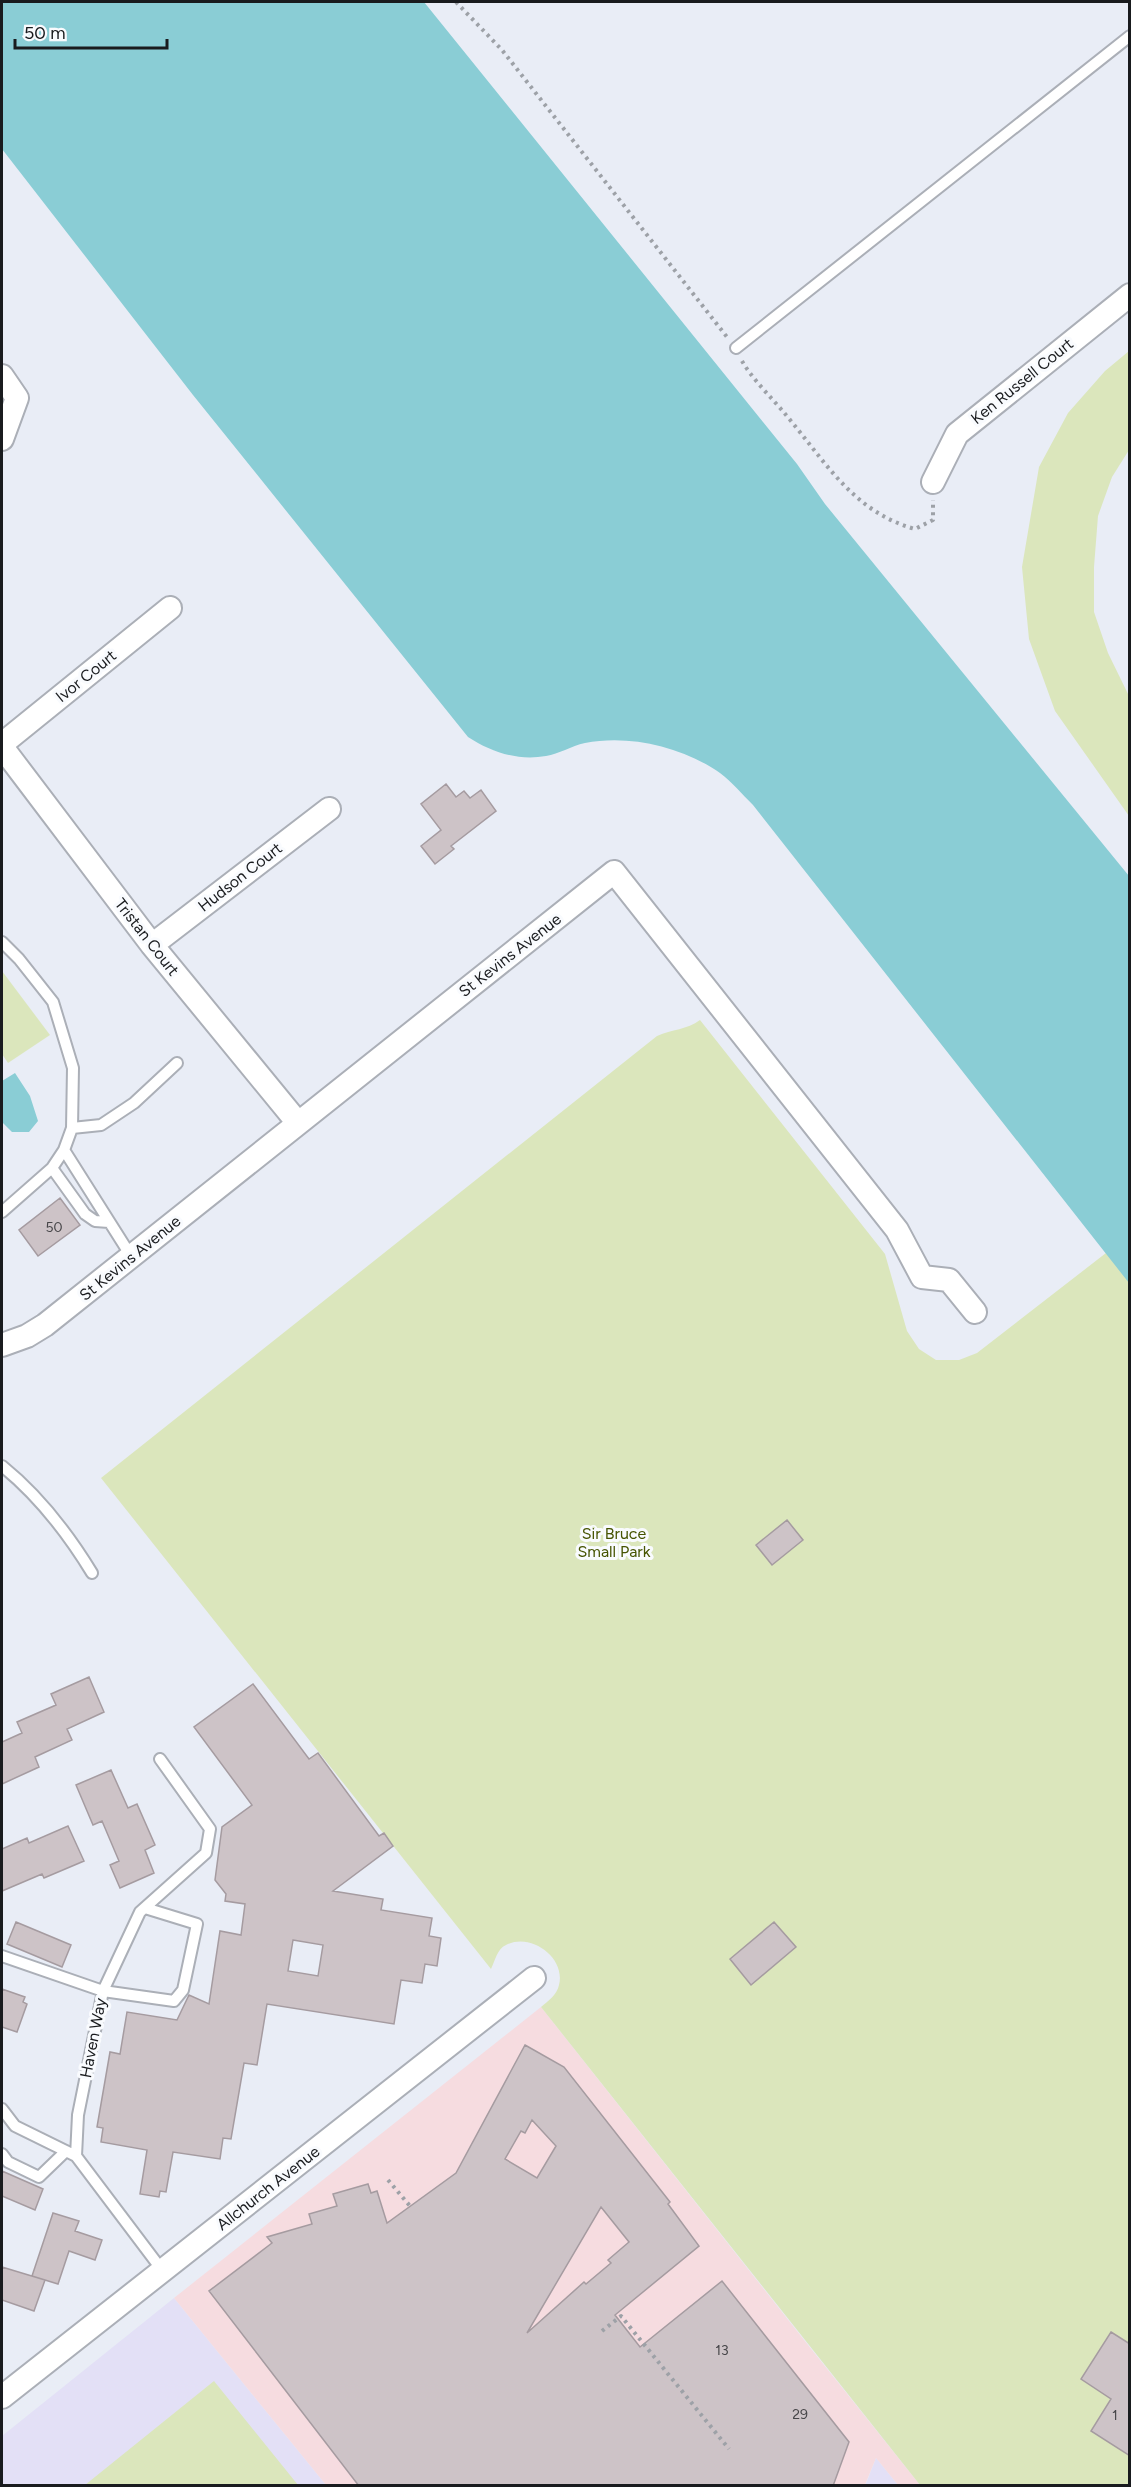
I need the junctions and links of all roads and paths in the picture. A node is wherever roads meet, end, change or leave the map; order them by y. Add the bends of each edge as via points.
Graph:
1 (456, 2) edge
2 (1130, 36) edge
3 (1130, 295) edge
4 (735, 348) junction
5 (2, 376) edge
6 (2, 439) edge
7 (933, 482) joint
8 (170, 608) dead end
9 (2, 746) edge
10 (329, 809) dead end
11 (2, 942) edge
12 (152, 945) junction
13 (177, 1063) dead end
14 (298, 1124) junction
15 (72, 1128) junction
16 (64, 1150) junction
17 (52, 1168) junction
18 (2, 1212) edge
19 (109, 1222) junction
20 (131, 1256) junction
21 (975, 1312) dead end
22 (2, 1345) edge
23 (2, 1466) edge
24 (92, 1573) dead end
25 (160, 1759) dead end
26 (145, 1908) junction
27 (2, 1956) edge
28 (534, 1977) dead end
29 (103, 1991) junction
30 (2, 2109) edge
31 (2, 2154) edge
32 (71, 2154) junction
33 (388, 2180) dead end
34 (410, 2206) dead end
35 (162, 2270) junction
36 (602, 2331) dead end
37 (2, 2397) edge
38 (729, 2450) dead end

1 - 4 path via 502,50
2 - 4 lane
3 - 7 street, Ken Russell Court via 957,434
4 - 7 path via 843,486 870,509 891,522 915,529 933,520
5 - 6 street via 16,398
8 - 9 street, Ivor Court
9 - 12 street, Tristan Court
10 - 12 street, Hudson Court
11 - 15 lane via 53,1002 73,1068
12 - 14 street, Tristan Court
13 - 15 lane via 134,1103 101,1125
14 - 20 street, St Kevins Avenue
14 - 21 street, St Kevins Avenue via 614,872 897,1230 922,1277 949,1280
15 - 16 lane
16 - 17 lane
16 - 19 lane
17 - 18 lane
17 - 19 lane via 85,1214 95,1221
19 - 20 lane
20 - 22 street, St Kevins Avenue via 45,1325
23 - 24 lane via 24,1484 67,1532
25 - 26 lane, Haven Way via 210,1829 206,1853
26 - 29 lane, Haven Way
26 - 29 lane via 197,1924 183,1990 174,2001
27 - 29 lane
28 - 35 street, Allchurch Avenue
29 - 32 lane, Haven Way
30 - 32 lane via 15,2127
31 - 32 lane via 8,2162 39,2177
32 - 35 lane
33 - 34 path
35 - 37 street, Allchurch Avenue
36 - 38 path via 621,2316

